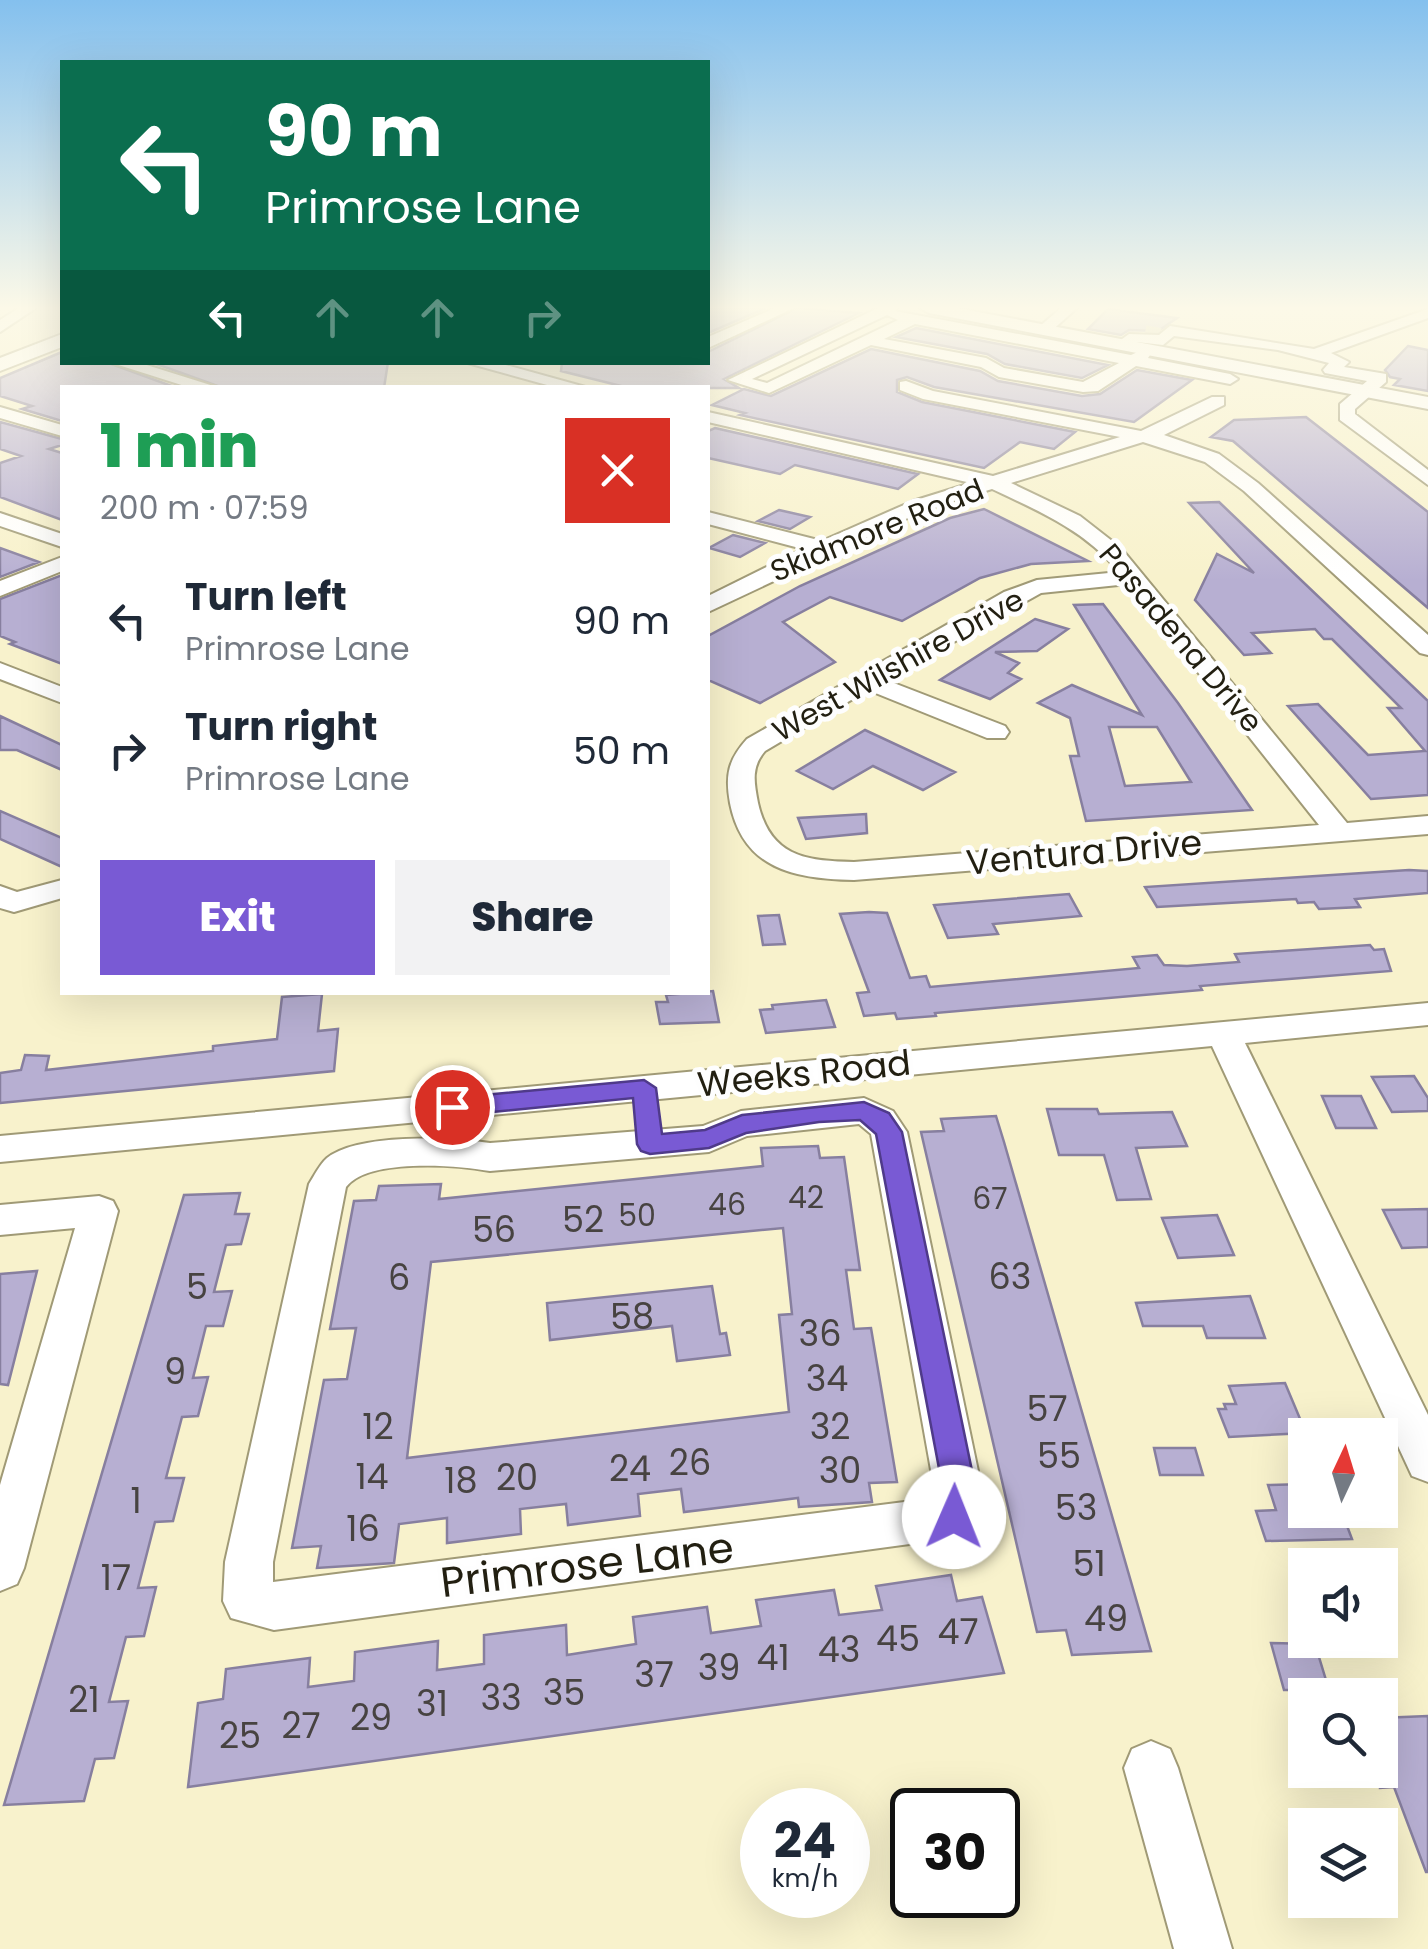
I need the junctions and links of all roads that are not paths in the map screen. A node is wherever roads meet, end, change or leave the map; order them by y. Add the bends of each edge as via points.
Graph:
1 (948, 399) edge
2 (1356, 399) edge
3 (1218, 401) dead end
4 (0, 412) edge
5 (710, 416) edge
6 (60, 430) edge
7 (1139, 437) junction
8 (1428, 479) edge
9 (993, 482) junction
10 (0, 519) edge
11 (710, 519) edge
12 (60, 539) edge
13 (826, 549) junction
14 (60, 563) edge
15 (1135, 577) junction
16 (0, 588) edge
17 (710, 604) edge
18 (1428, 648) edge
19 (0, 670) edge
20 (869, 682) junction
21 (60, 695) edge
22 (996, 732) dead end
23 (1428, 824) edge
24 (1339, 831) junction
25 (752, 832) joint
26 (60, 889) edge
27 (7, 899) edge
28 (1428, 1014) edge
29 (1222, 1032) junction
30 (644, 1088) junction
31 (564, 1097) junction
32 (650, 1144) junction
33 (0, 1149) edge
34 (564, 1153) junction
35 (0, 1220) edge
36 (1428, 1462) edge
37 (0, 1568) edge
38 (1151, 1768) dead end
39 (1203, 1949) edge

1 - 7 street
2 - 8 street via 1346,408 1348,419
3 - 7 street, Skidmore Road
4 - 6 street
5 - 9 street, Pasadena Drive
7 - 9 street, Skidmore Road
7 - 18 street via 1191,449 1232,472
9 - 13 street, Skidmore Road via 920,505
9 - 15 street, Pasadena Drive via 1073,520
10 - 12 street
11 - 13 street
13 - 17 street, Skidmore Road
14 - 16 street
15 - 20 street, West Wilshire Drive via 1024,592
15 - 24 street, Pasadena Drive
19 - 21 street
20 - 22 street
20 - 25 street, West Wilshire Drive via 756,745 741,762 738,780
23 - 24 street, Ventura Drive
24 - 25 street, Ventura Drive via 854,871 788,862
26 - 27 street
28 - 29 street, Weeks Road
29 - 30 street, Weeks Road
29 - 36 street
30 - 31 street, Weeks Road
30 - 32 street
31 - 33 street, Weeks Road
31 - 34 street
32 - 34 street, Primrose Lane
32 - 34 street, Primrose Lane via 709,1139 742,1124 819,1113 864,1110 880,1120 889,1132 960,1495 954,1517 274,1606 248,1601 248,1562 328,1184 341,1167 366,1157
35 - 37 street via 100,1211
38 - 39 street

